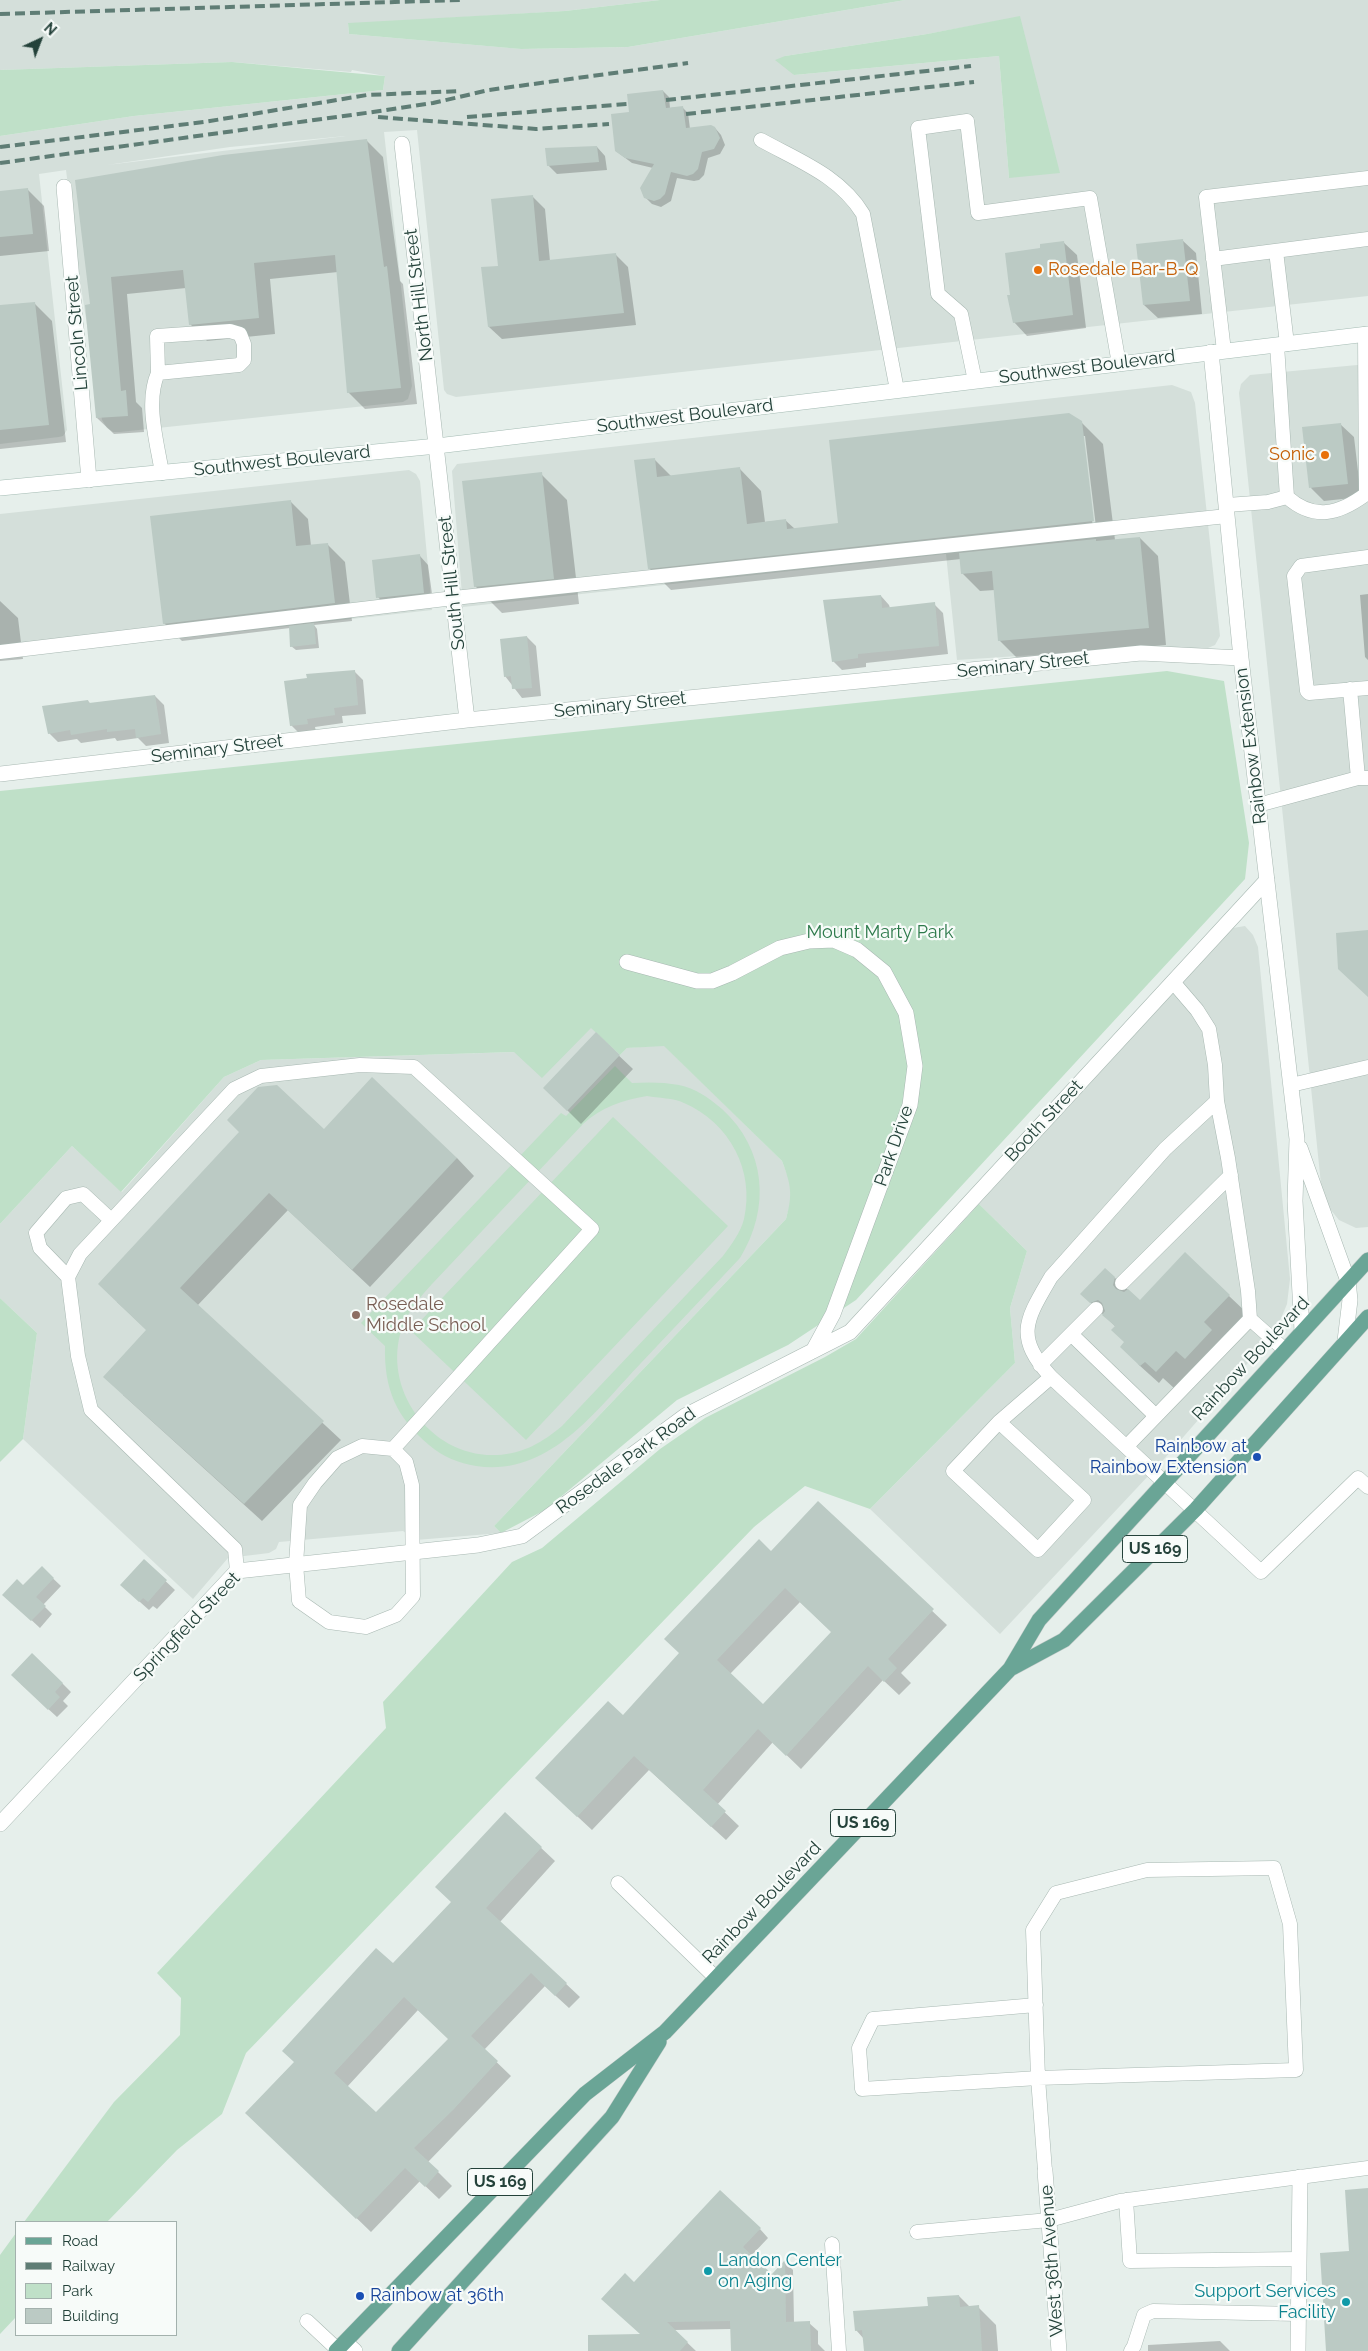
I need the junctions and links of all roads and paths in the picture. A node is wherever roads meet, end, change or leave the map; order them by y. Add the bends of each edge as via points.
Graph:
1 (761, 140) dead end
2 (402, 144) dead end
3 (1368, 178) edge
4 (64, 187) dead end
5 (1368, 239) edge
6 (1276, 251) junction
7 (1213, 259) junction
8 (1366, 334) edge
9 (1282, 344) junction
10 (1218, 352) junction
11 (1119, 364) junction
12 (158, 373) junction
13 (975, 381) junction
14 (897, 390) junction
15 (436, 446) junction
16 (162, 473) junction
17 (89, 480) junction
18 (0, 488) edge
19 (1287, 496) junction
20 (1227, 510) junction
21 (1368, 558) edge
22 (454, 598) junction
23 (0, 652) edge
24 (1241, 658) junction
25 (1368, 688) edge
26 (1350, 689) junction
27 (467, 720) junction
28 (0, 774) edge
29 (1363, 778) edge
30 (1258, 805) junction
31 (1267, 880) junction
32 (627, 962) dead end
33 (1173, 982) junction
34 (1368, 1067) edge
35 (1291, 1084) junction
36 (1217, 1101) junction
37 (1297, 1140) junction
38 (1230, 1175) junction
39 (111, 1220) junction
40 (1368, 1260) edge
41 (68, 1276) junction
42 (1348, 1281) junction
43 (1122, 1283) dead end
44 (1096, 1309) dead end
45 (1368, 1317) edge
46 (1250, 1319) junction
47 (1302, 1331) junction
48 (1071, 1334) junction
49 (1345, 1341) junction
50 (1285, 1350) junction
51 (813, 1351) junction
52 (1040, 1365) junction
53 (1051, 1377) junction
54 (1156, 1416) junction
55 (999, 1422) junction
56 (1127, 1446) junction
57 (393, 1449) junction
58 (1165, 1481) junction
59 (1368, 1487) edge
60 (1196, 1509) junction
61 (522, 1536) joint
62 (412, 1552) junction
63 (296, 1564) junction
64 (237, 1571) junction
65 (1010, 1669) junction
66 (0, 1824) edge
67 (618, 1883) dead end
68 (716, 1978) junction
69 (1036, 2005) junction
70 (665, 2032) junction
71 (1038, 2078) junction
72 (1368, 2168) edge
73 (1046, 2171) joint
74 (1300, 2177) junction
75 (1126, 2200) junction
76 (1049, 2220) junction
77 (917, 2232) dead end
78 (832, 2244) dead end
79 (1299, 2259) junction
80 (1299, 2314) junction
81 (307, 2321) dead end
82 (343, 2348) edge
83 (399, 2351) edge
84 (839, 2351) edge
85 (1059, 2351) edge
86 (1131, 2351) edge
87 (1298, 2351) edge

1 - 14 lane via 833,180 853,198 863,214
2 - 15 street, North Hill Street
3 - 7 lane via 1206,197
4 - 17 street, Lincoln Street
5 - 6 lane
6 - 7 lane
6 - 9 lane
7 - 10 lane
8 - 9 street, Southwest Boulevard
8 - 19 lane via 1366,494 1348,508 1322,512 1300,508
9 - 10 street, Southwest Boulevard
9 - 19 lane
10 - 11 street, Southwest Boulevard
10 - 20 street, Rainbow Extension
11 - 13 street, Southwest Boulevard
11 - 13 lane via 1090,198 978,213 967,121 918,128 938,294 961,314
12 - 12 lane via 239,365 244,360 240,334 230,331 157,336
12 - 16 lane via 154,383 154,421
13 - 14 street, Southwest Boulevard
14 - 15 street, Southwest Boulevard
15 - 16 street, Southwest Boulevard
15 - 22 street, South Hill Street
16 - 17 street, Southwest Boulevard
17 - 18 street, Southwest Boulevard
19 - 20 lane
20 - 22 lane
20 - 24 street, Rainbow Extension
21 - 26 lane via 1301,566 1294,576 1307,691
22 - 23 lane
22 - 27 street, South Hill Street
24 - 27 street, Seminary Street via 1141,653
24 - 30 street, Rainbow Extension
25 - 26 lane
26 - 29 lane
27 - 28 street, Seminary Street
29 - 30 lane
30 - 31 street, Rainbow Extension
31 - 33 street, Booth Street
31 - 35 street, Rainbow Extension
32 - 51 street, Park Drive via 697,981 712,981 780,948 809,941 834,940 857,950 884,972 906,1013 915,1066 910,1106 833,1314
33 - 36 lane via 1209,1029
33 - 51 street, Booth Street via 850,1332
34 - 35 lane
35 - 37 street, Rainbow Extension
36 - 38 lane
36 - 52 lane via 1165,1149 1051,1277 1026,1328 1031,1350
37 - 42 street, Rainbow Extension
37 - 47 street, Rainbow Extension via 1294,1202
38 - 43 lane
38 - 46 lane
39 - 41 lane via 80,1254
39 - 41 lane via 83,1194 66,1198 36,1232 40,1248
39 - 57 lane via 234,1089 261,1076 360,1065 414,1067 592,1229
40 - 42 main road, Rainbow Boulevard / US 169
41 - 64 lane via 78,1356 90,1410 235,1549
42 - 47 main road, Rainbow Boulevard / US 169
42 - 49 street, Rainbow Extension via 1350,1300
44 - 48 lane
45 - 49 main road, Rainbow Boulevard / US 169
46 - 50 lane
46 - 54 lane
47 - 50 main road, Rainbow Boulevard / US 169
48 - 52 lane
48 - 54 lane
49 - 60 main road, Rainbow Boulevard / US 169
50 - 58 main road, Rainbow Boulevard / US 169
51 - 61 street, Rosedale Park Road via 685,1416
52 - 53 lane
53 - 55 lane
53 - 56 lane
54 - 56 lane
55 - 55 lane via 1084,1500 1038,1550 953,1471
56 - 58 lane
57 - 62 lane via 406,1462 412,1486
57 - 63 lane via 362,1446 337,1458 315,1483 300,1505
58 - 60 lane
58 - 65 main road, Rainbow Boulevard / US 169 via 1039,1620
59 - 60 lane via 1358,1478 1261,1572
60 - 65 main road, Rainbow Boulevard / US 169 via 1064,1640
61 - 62 street, Springfield Street via 478,1545
62 - 63 street, Springfield Street
62 - 63 lane via 413,1596 396,1615 366,1627 329,1622 299,1601
63 - 64 street, Springfield Street
64 - 66 street, Springfield Street
65 - 68 main road, Rainbow Boulevard / US 169
67 - 68 lane
68 - 70 main road, Rainbow Boulevard / US 169
69 - 71 lane
69 - 71 lane via 873,2019 860,2048 862,2089
69 - 71 lane via 1033,1930 1056,1893 1147,1870 1274,1868 1290,1924 1296,2070
70 - 82 main road, Rainbow Boulevard / US 169 via 585,2094
70 - 83 main road, Rainbow Boulevard / US 169 via 612,2117
71 - 73 lane
72 - 74 lane
73 - 76 street, West 36th Avenue
74 - 75 lane
74 - 79 street
75 - 76 lane
75 - 79 lane via 1130,2261
76 - 77 lane
76 - 85 street, West 36th Avenue
78 - 84 lane
79 - 80 street
80 - 86 lane via 1153,2311 1144,2315
80 - 87 street
81 - 82 lane

